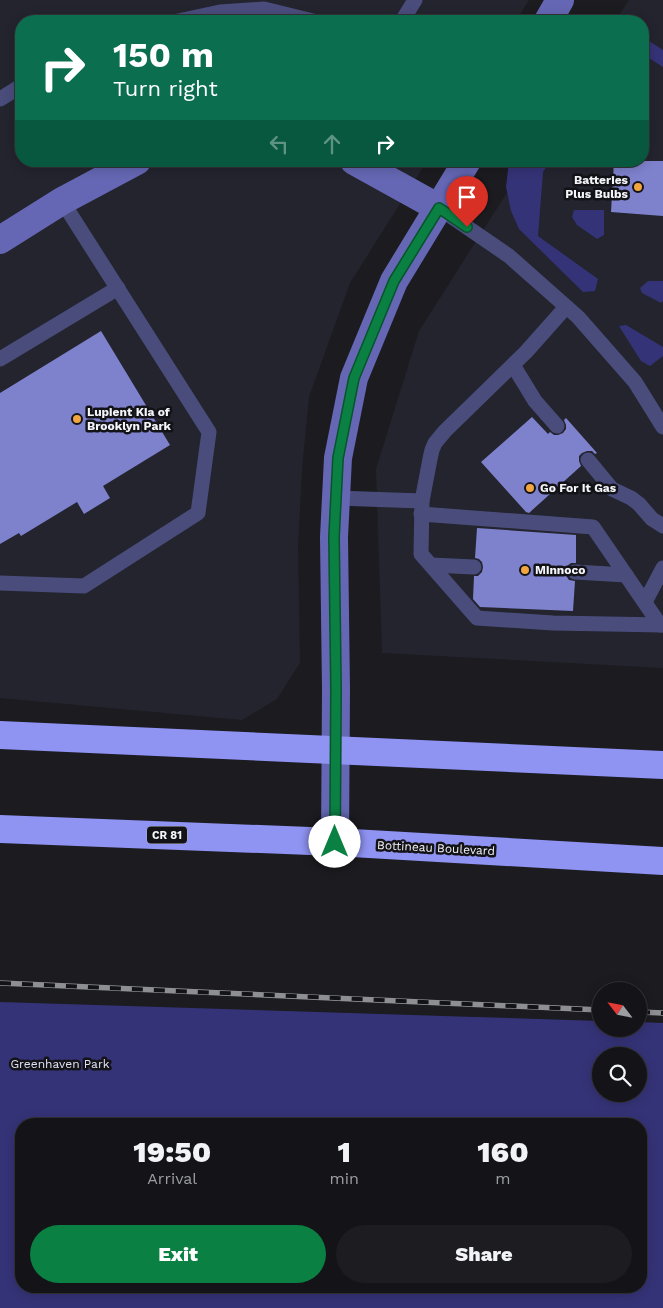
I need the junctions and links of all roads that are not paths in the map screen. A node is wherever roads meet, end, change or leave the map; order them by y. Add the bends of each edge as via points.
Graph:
1 (416, 0) edge
2 (560, 0) edge
3 (220, 11) edge
4 (203, 15) edge
5 (286, 15) edge
6 (406, 15) edge
7 (551, 15) edge
8 (15, 90) edge
9 (0, 99) edge
10 (126, 167) edge
11 (365, 167) edge
12 (463, 167) edge
13 (62, 201) junction
14 (439, 208) junction
15 (0, 240) edge
16 (118, 288) junction
17 (566, 307) junction
18 (0, 359) edge
19 (513, 365) junction
20 (557, 426) dead end
21 (663, 427) edge
22 (588, 460) dead end
23 (336, 498) junction
24 (422, 508) junction
25 (663, 526) edge
26 (430, 565) junction
27 (474, 567) dead end
28 (663, 568) edge
29 (575, 572) dead end
30 (626, 574) junction
31 (0, 583) edge
32 (645, 602) junction
33 (662, 625) edge
34 (0, 735) edge
35 (335, 750) junction
36 (663, 765) edge
37 (0, 829) edge
38 (335, 842) junction
39 (663, 861) edge

1 - 6 lane
2 - 7 street
3 - 4 lane
3 - 5 lane via 264,10
8 - 9 lane
10 - 13 street
11 - 14 street
12 - 14 street
13 - 15 street
13 - 16 lane
14 - 17 lane via 509,256
14 - 23 street via 394,281 354,378 338,458
16 - 18 lane
16 - 31 lane via 209,432 198,513 84,586
17 - 19 lane
17 - 21 lane via 635,382
19 - 20 lane via 535,401
19 - 24 lane via 439,438 432,450
22 - 25 lane via 612,489 631,498
23 - 24 lane
23 - 35 street
24 - 26 lane via 421,554
24 - 30 lane via 593,527
26 - 27 lane
26 - 33 lane via 477,618
28 - 32 lane
29 - 30 lane
30 - 32 lane
32 - 33 lane
34 - 35 highway
35 - 36 highway
35 - 38 street
37 - 38 highway, Bottineau Boulevard / CR 81
38 - 39 highway, Bottineau Boulevard / CR 81

